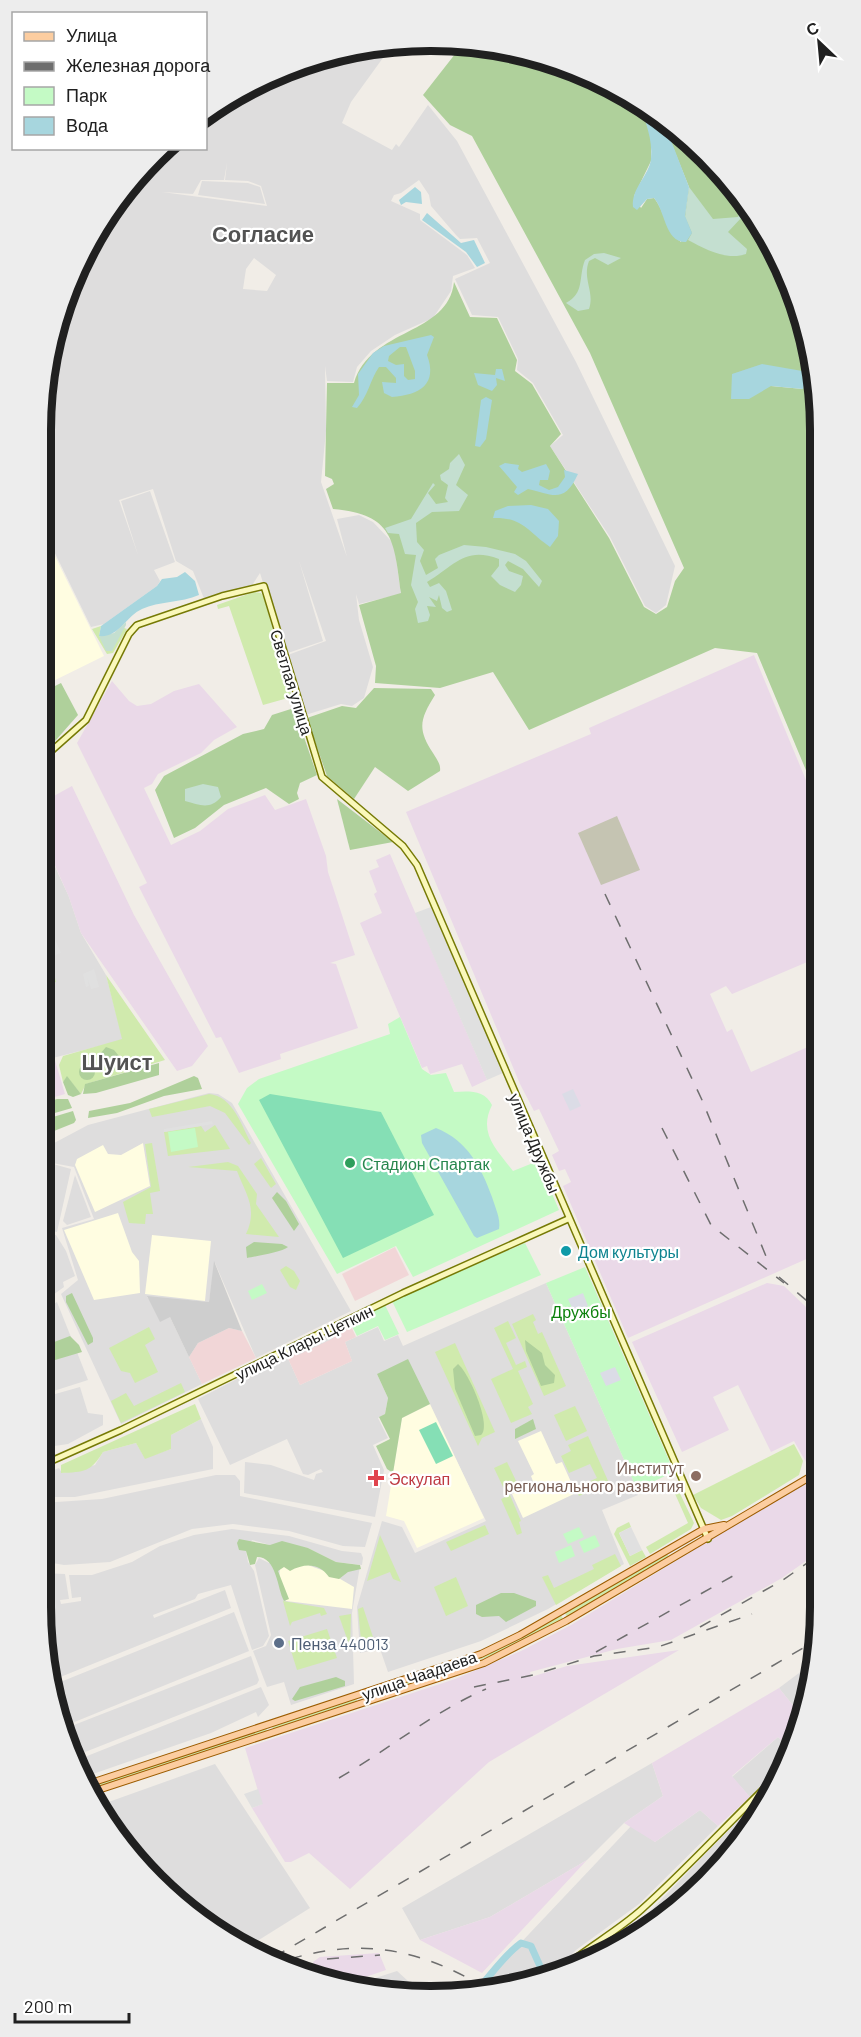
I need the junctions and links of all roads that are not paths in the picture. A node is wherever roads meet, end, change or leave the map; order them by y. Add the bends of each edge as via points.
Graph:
1 (51, 751) edge
2 (322, 777) joint
3 (568, 1219) junction
4 (51, 1461) edge
5 (810, 1477) edge
6 (727, 1524) junction
7 (704, 1529) junction
8 (708, 1539) junction
9 (94, 1782) edge
10 (99, 1790) edge
11 (762, 1791) edge
12 (577, 1957) edge

1 - 2 main road, Светлая улица via 87,720 137,625 264,586
2 - 3 main road, улица Дружбы via 403,846 417,865
3 - 4 main road, улица Клары Цеткин
3 - 7 main road, улица Дружбы
5 - 6 main road, улица Чаадаева
6 - 7 main road, улица Чаадаева
6 - 8 main road, улица Чаадаева
7 - 8 main road, улица Дружбы
7 - 9 main road, улица Чаадаева via 482,1654
8 - 10 main road, улица Чаадаева via 484,1663
11 - 12 main road via 643,1908 613,1934

